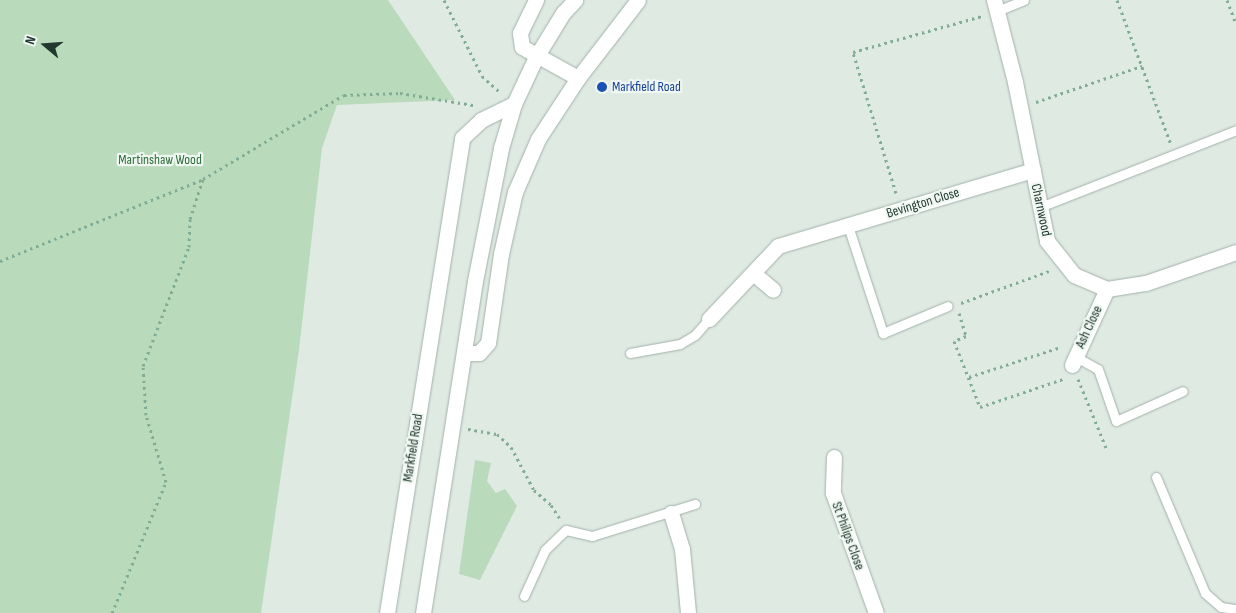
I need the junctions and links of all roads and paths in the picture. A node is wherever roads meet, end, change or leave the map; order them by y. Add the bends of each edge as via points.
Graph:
1 (444, 0) edge
2 (536, 0) edge
3 (576, 0) edge
4 (638, 0) edge
5 (1024, 0) edge
6 (1117, 0) edge
7 (1228, 0) edge
8 (996, 6) edge
9 (1236, 23) edge
10 (536, 57) junction
11 (1142, 66) junction
12 (578, 78) junction
13 (514, 104) junction
14 (484, 105) dead end
15 (1021, 108) junction
16 (1236, 130) edge
17 (1175, 154) junction
18 (1033, 170) junction
19 (203, 179) junction
20 (1040, 206) junction
21 (901, 210) junction
22 (848, 226) junction
23 (1236, 252) edge
24 (0, 261) edge
25 (1067, 265) junction
26 (753, 273) junction
27 (1107, 289) junction
28 (772, 290) dead end
29 (948, 306) dead end
30 (709, 319) joint
31 (1083, 340) junction
32 (465, 353) junction
33 (630, 353) dead end
34 (1073, 368) junction
35 (968, 377) junction
36 (1183, 391) dead end
37 (453, 427) junction
38 (1107, 450) dead end
39 (834, 456) dead end
40 (1156, 477) dead end
41 (695, 504) dead end
42 (671, 513) junction
43 (566, 530) junction
44 (524, 596) dead end
45 (1236, 608) edge
46 (112, 613) edge
47 (387, 613) edge
48 (423, 613) edge
49 (688, 613) edge
50 (876, 613) edge

1 - 13 path via 482,76
2 - 10 street via 520,33 522,47
3 - 10 street via 563,13
4 - 12 street
5 - 8 lane
6 - 11 path
7 - 9 path
8 - 15 street, Charnwood
8 - 21 path via 853,52
10 - 12 street
10 - 13 street
11 - 15 path
11 - 17 path
12 - 32 street via 538,139 515,192 501,254 488,343 479,353
13 - 32 street via 499,157
13 - 47 street, Markfield Road via 481,120 462,138
14 - 19 path via 400,93 344,95
15 - 18 street, Charnwood
16 - 17 lane
17 - 20 lane
18 - 20 street, Charnwood
18 - 21 street, Bevington Close
19 - 24 path
19 - 46 path via 190,219 189,247 143,366 146,415 166,482
20 - 25 street, Charnwood via 1047,241
21 - 22 street, Bevington Close
22 - 26 street, Bevington Close via 778,246
22 - 29 lane via 883,333
23 - 27 street via 1146,283
25 - 27 street, Charnwood via 1074,274
25 - 35 path via 957,304 966,336 954,341
26 - 28 street
26 - 30 street, Bevington Close
27 - 31 street, Ash Close
30 - 33 lane via 695,336 680,344
31 - 34 street, Ash Close
31 - 35 path
32 - 37 street
34 - 35 path via 980,407
34 - 36 lane via 1098,370 1116,421
34 - 38 path
37 - 43 path via 497,434 511,447 534,490 551,505
37 - 48 street
39 - 50 street, St Philips Close via 833,493
40 - 45 lane via 1205,593 1222,607
41 - 42 lane
42 - 43 lane via 592,536
42 - 49 street via 682,549
43 - 44 lane via 545,550

